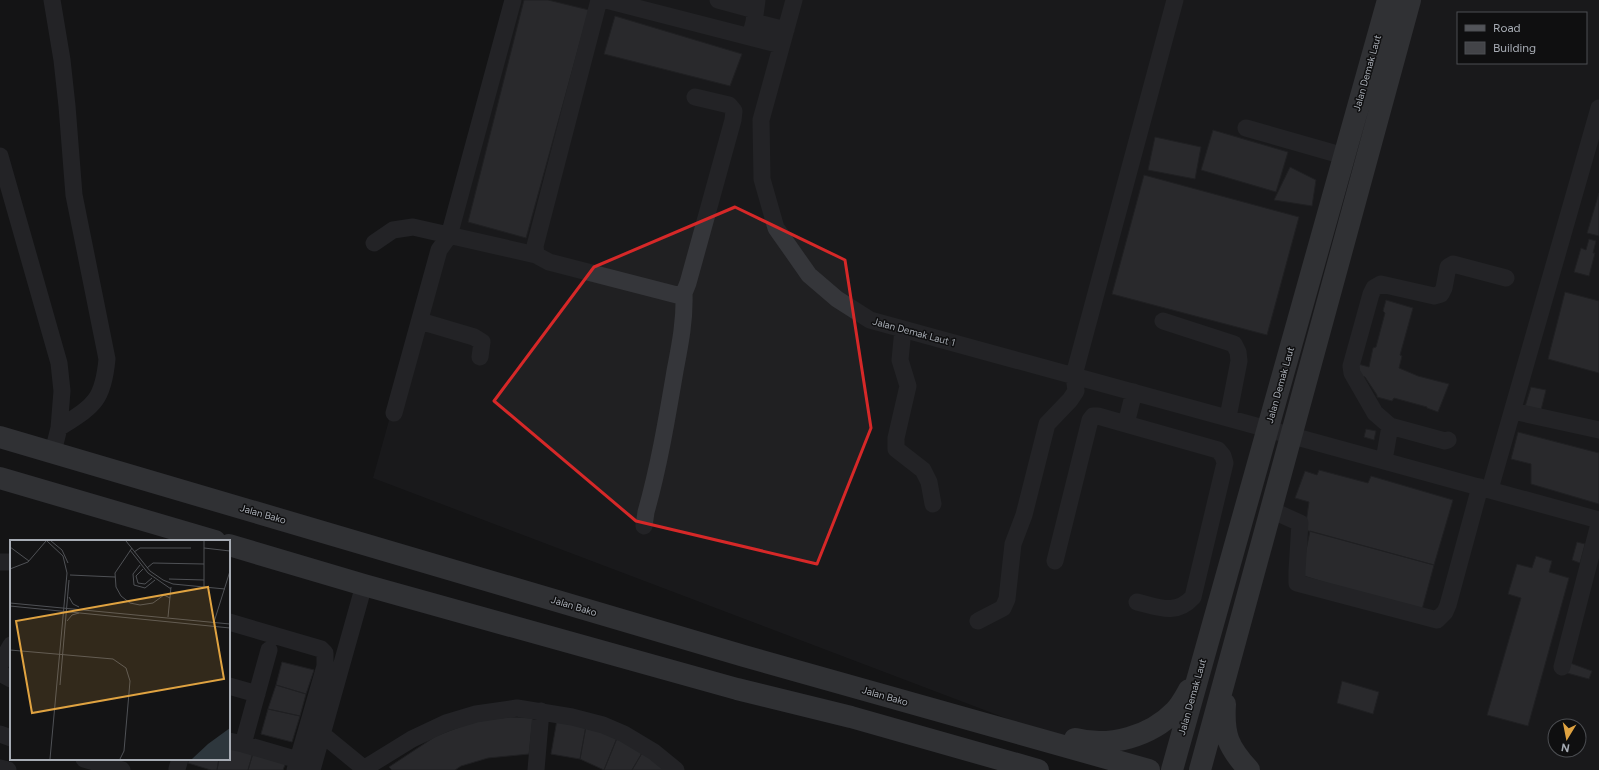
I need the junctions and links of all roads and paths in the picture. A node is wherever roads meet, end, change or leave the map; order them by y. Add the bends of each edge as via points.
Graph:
1 (52, 0) edge
2 (513, 0) edge
3 (599, 0) edge
4 (606, 0) edge
5 (718, 0) edge
6 (794, 0) edge
7 (1175, 0) edge
8 (1388, 0) edge
9 (1410, 0) edge
10 (754, 17) edge
11 (784, 38) junction
12 (695, 97) dead end
13 (1599, 109) edge
14 (1246, 128) dead end
15 (0, 156) edge
16 (1344, 156) junction
17 (449, 236) junction
18 (374, 243) dead end
19 (536, 255) junction
20 (1506, 278) dead end
21 (684, 293) junction
22 (420, 321) junction
23 (1163, 321) dead end
24 (903, 329) junction
25 (480, 357) dead end
26 (1074, 375) junction
27 (1134, 392) junction
28 (1513, 411) junction
29 (394, 413) dead end
30 (1228, 417) junction
31 (1126, 424) junction
32 (1390, 426) junction
33 (58, 428) junction
34 (1268, 428) junction
35 (1599, 430) edge
36 (1292, 434) junction
37 (0, 437) edge
38 (1448, 440) dead end
39 (54, 452) junction
40 (1384, 460) junction
41 (0, 478) edge
42 (1485, 488) junction
43 (934, 504) dead end
44 (1271, 510) junction
45 (1599, 520) edge
46 (1599, 524) edge
47 (644, 526) dead end
48 (212, 540) edge
49 (230, 545) edge
50 (1055, 560) dead end
51 (364, 585) junction
52 (1137, 602) dead end
53 (978, 621) dead end
54 (230, 622) edge
55 (0, 636) edge
56 (10, 642) edge
57 (10, 645) edge
58 (269, 650) dead end
59 (325, 655) junction
60 (744, 656) junction
61 (343, 660) junction
62 (0, 664) edge
63 (1562, 667) dead end
64 (0, 673) edge
65 (1198, 676) junction
66 (1226, 677) junction
67 (10, 678) edge
68 (230, 686) edge
69 (737, 689) junction
70 (257, 694) junction
71 (541, 711) junction
72 (322, 734) junction
73 (236, 743) edge
74 (86, 763) edge
75 (296, 765) edge
76 (0, 768) edge
77 (365, 769) edge
78 (8, 770) edge
79 (122, 770) edge
80 (312, 770) edge
81 (536, 770) edge
82 (676, 770) edge
83 (986, 770) edge
84 (1038, 770) edge
85 (1149, 770) edge
86 (1172, 770) edge
87 (1200, 770) edge
88 (1249, 770) edge

1 - 33 street via 62,60 74,195 107,359 102,391 83,413
2 - 17 street
3 - 19 street via 535,246
4 - 10 street
5 - 10 street
6 - 11 street, Jalan Demak Laut 1
7 - 26 street
8 - 16 main road, Jalan Demak Laut
9 - 36 main road
10 - 11 street
11 - 24 street, Jalan Demak Laut 1 via 761,120 762,179 776,228 809,276 837,299 870,320
12 - 21 street via 729,105 734,111
13 - 28 street
14 - 16 street
15 - 33 street via 59,363 62,390
16 - 34 main road, Jalan Demak Laut
17 - 18 street via 413,227 393,230
17 - 19 street
17 - 22 street via 438,250
19 - 21 street via 549,262 677,295
20 - 32 street via 1453,264 1448,267 1441,294 1434,296 1381,284 1374,288 1351,366 1352,373 1376,413
21 - 47 street via 685,313 679,352
22 - 25 street via 474,337 482,342
22 - 29 street
23 - 30 street via 1234,344 1239,361
24 - 26 street, Jalan Demak Laut 1
24 - 43 street via 900,360 908,386 896,438 896,449 923,470 929,482
26 - 27 street, Jalan Demak Laut 1
26 - 53 street via 1076,391 1047,424 1024,515 1013,544 1007,599 1003,608
27 - 30 street, Jalan Demak Laut 1
27 - 31 street
28 - 35 street
28 - 42 street
30 - 34 street, Jalan Demak Laut 1
31 - 50 street via 1098,416 1093,416 1090,420
31 - 52 street via 1218,450 1225,463 1193,597 1179,608
32 - 38 street
32 - 40 street
33 - 39 street
34 - 36 street, Jalan Demak Laut 1
34 - 65 main road, Jalan Demak Laut
36 - 40 street, Jalan Demak Laut 1
36 - 44 main road
37 - 39 main road, Jalan Bako
39 - 60 main road, Jalan Bako
40 - 42 street, Jalan Demak Laut 1
41 - 48 main road
42 - 44 street via 1448,605 1437,620 1297,583 1300,523
42 - 45 street, Jalan Demak Laut 1
44 - 66 main road
46 - 63 street
49 - 51 main road
51 - 61 street
51 - 69 main road
54 - 59 street via 321,649
55 - 56 street
57 - 62 street
58 - 70 street
59 - 61 street
59 - 75 street via 325,666
60 - 65 main road via 768,654 1098,743 1135,737 1149,730 1176,710
60 - 85 main road, Jalan Bako
61 - 72 street
64 - 67 street
65 - 86 main road, Jalan Demak Laut
66 - 87 main road
66 - 88 main road via 1224,729 1236,756
68 - 70 street
69 - 83 main road via 755,705
69 - 84 main road via 851,717
70 - 73 street
71 - 77 street via 517,708 476,714 446,723 412,739
71 - 81 street
71 - 82 street via 586,720 613,729 654,752
72 - 77 street
72 - 80 street
73 - 75 street
74 - 79 street
76 - 78 street

